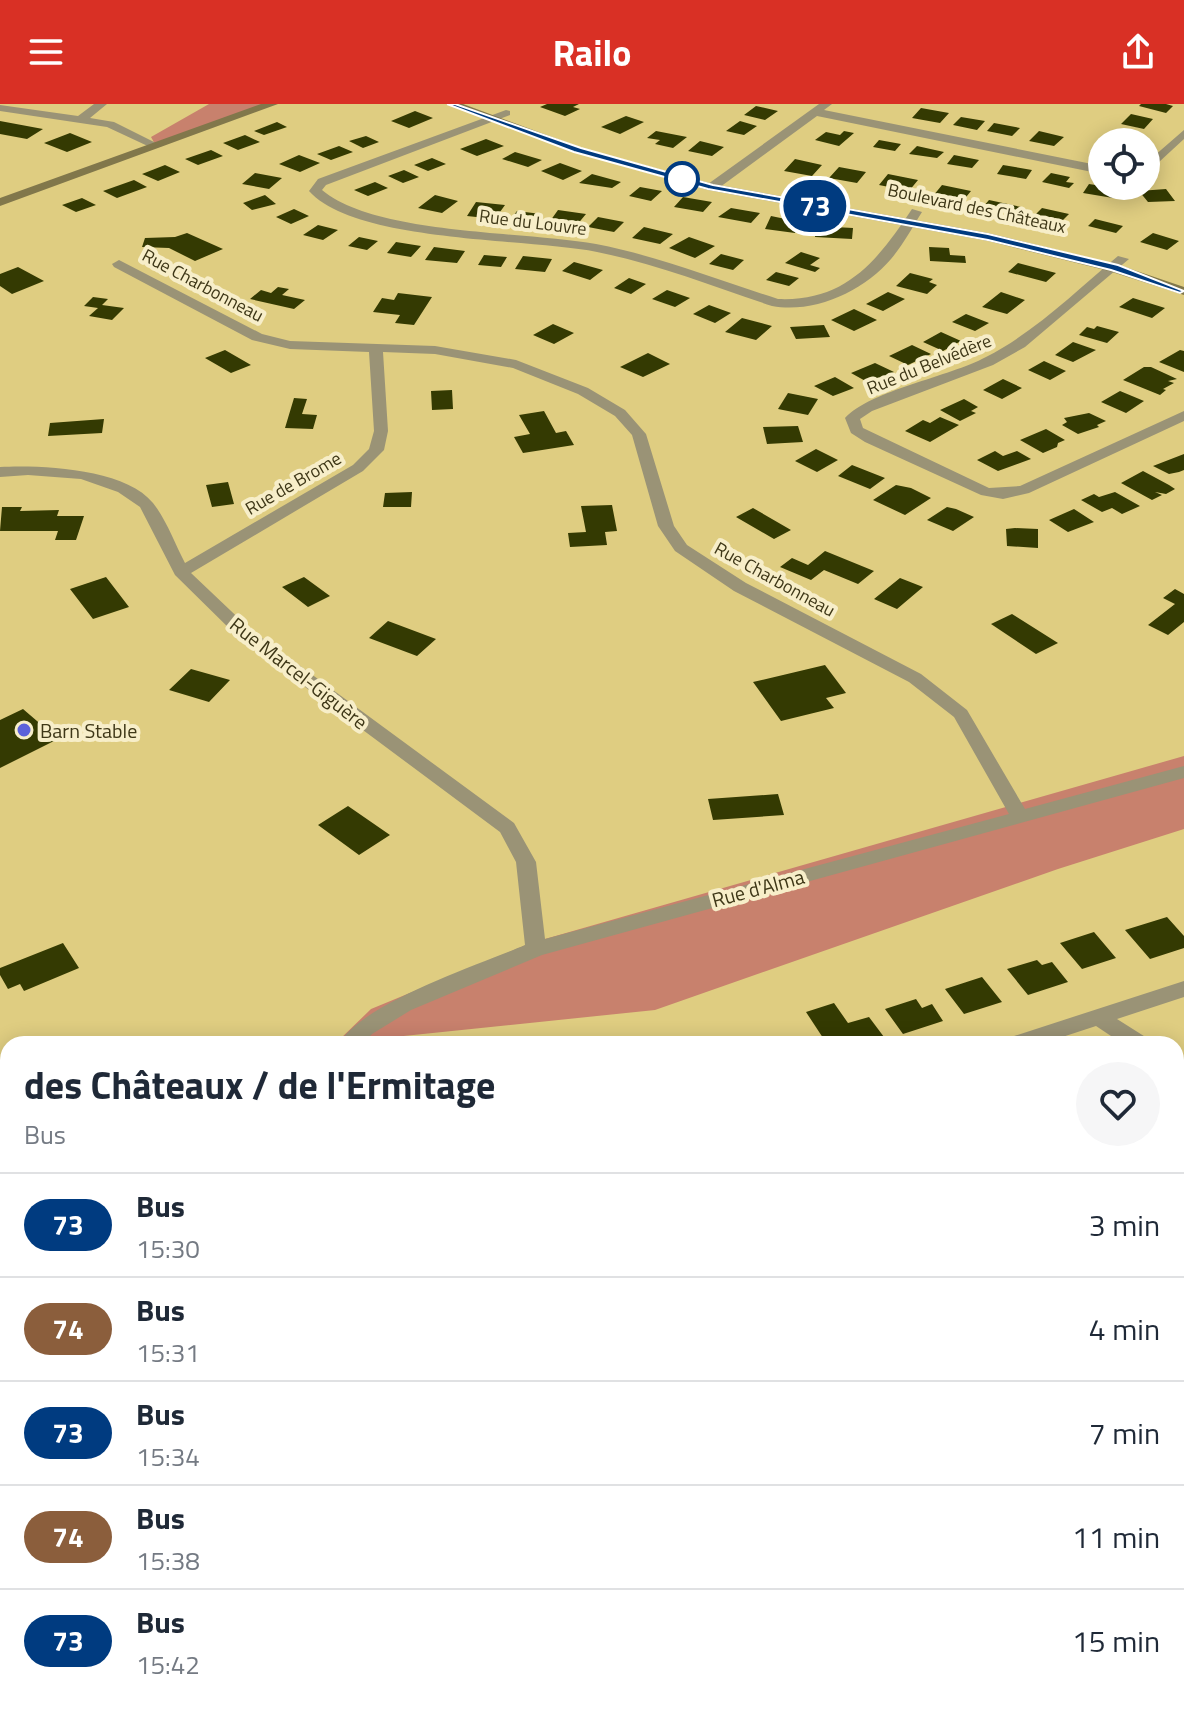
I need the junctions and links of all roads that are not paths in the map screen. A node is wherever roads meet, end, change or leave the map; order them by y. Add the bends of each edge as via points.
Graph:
1 (101, 104) edge
2 (272, 104) edge
3 (452, 104) edge
4 (484, 104) edge
5 (2, 106) edge
6 (820, 108) edge
7 (506, 113) junction
8 (81, 119) junction
9 (490, 119) junction
10 (1184, 133) edge
11 (156, 146) junction
12 (1160, 156) edge
13 (1088, 167) edge
14 (724, 177) junction
15 (712, 187) junction
16 (0, 202) edge
17 (912, 217) junction
18 (1118, 263) junction
19 (119, 264) dead end
20 (1184, 277) edge
21 (1184, 291) edge
22 (376, 350) junction
23 (1184, 415) edge
24 (0, 472) edge
25 (181, 572) junction
26 (1184, 772) edge
27 (1020, 817) junction
28 (536, 949) junction
29 (1183, 991) edge
30 (1099, 1017) junction
31 (357, 1036) edge
32 (1041, 1036) edge
33 (1127, 1036) edge

1 - 8 street
2 - 11 street
3 - 9 street, Boulevard des Châteaux
4 - 7 street, Boulevard des Châteaux
5 - 8 street
6 - 13 street
6 - 14 street
7 - 9 street, Rue du Louvre
7 - 14 street, Boulevard des Châteaux
8 - 11 street via 110,124
9 - 15 street, Boulevard des Châteaux
9 - 17 street, Rue du Louvre via 322,182 315,191 357,215 390,223 595,248 797,306 857,281 884,258
10 - 12 street
11 - 16 street
14 - 15 street
14 - 17 street, Boulevard des Châteaux
15 - 17 street, Boulevard des Châteaux
17 - 18 street, Boulevard des Châteaux
18 - 20 street, Boulevard des Châteaux
18 - 21 street, Boulevard des Châteaux
18 - 23 street, Rue du Belvédère via 1020,344 988,362 867,408 852,418 856,430 986,492 1003,494 1024,490
19 - 22 street, Rue Charbonneau via 257,337 290,345
22 - 25 street, Rue de Brome via 381,431 376,450 358,468
22 - 27 street, Rue Charbonneau via 435,350 516,364 583,391 620,413 639,434 666,526 681,548 740,587 915,678 961,714
24 - 25 street, Rue Marcel-Giguère via 83,475 123,489 146,504
25 - 28 street, Rue Marcel-Giguère via 244,633 507,828 526,862
26 - 27 street, Rue d'Alma
27 - 28 street, Rue d'Alma
28 - 31 street, Rue d'Alma via 404,1005
29 - 30 street
30 - 32 street
30 - 33 street

